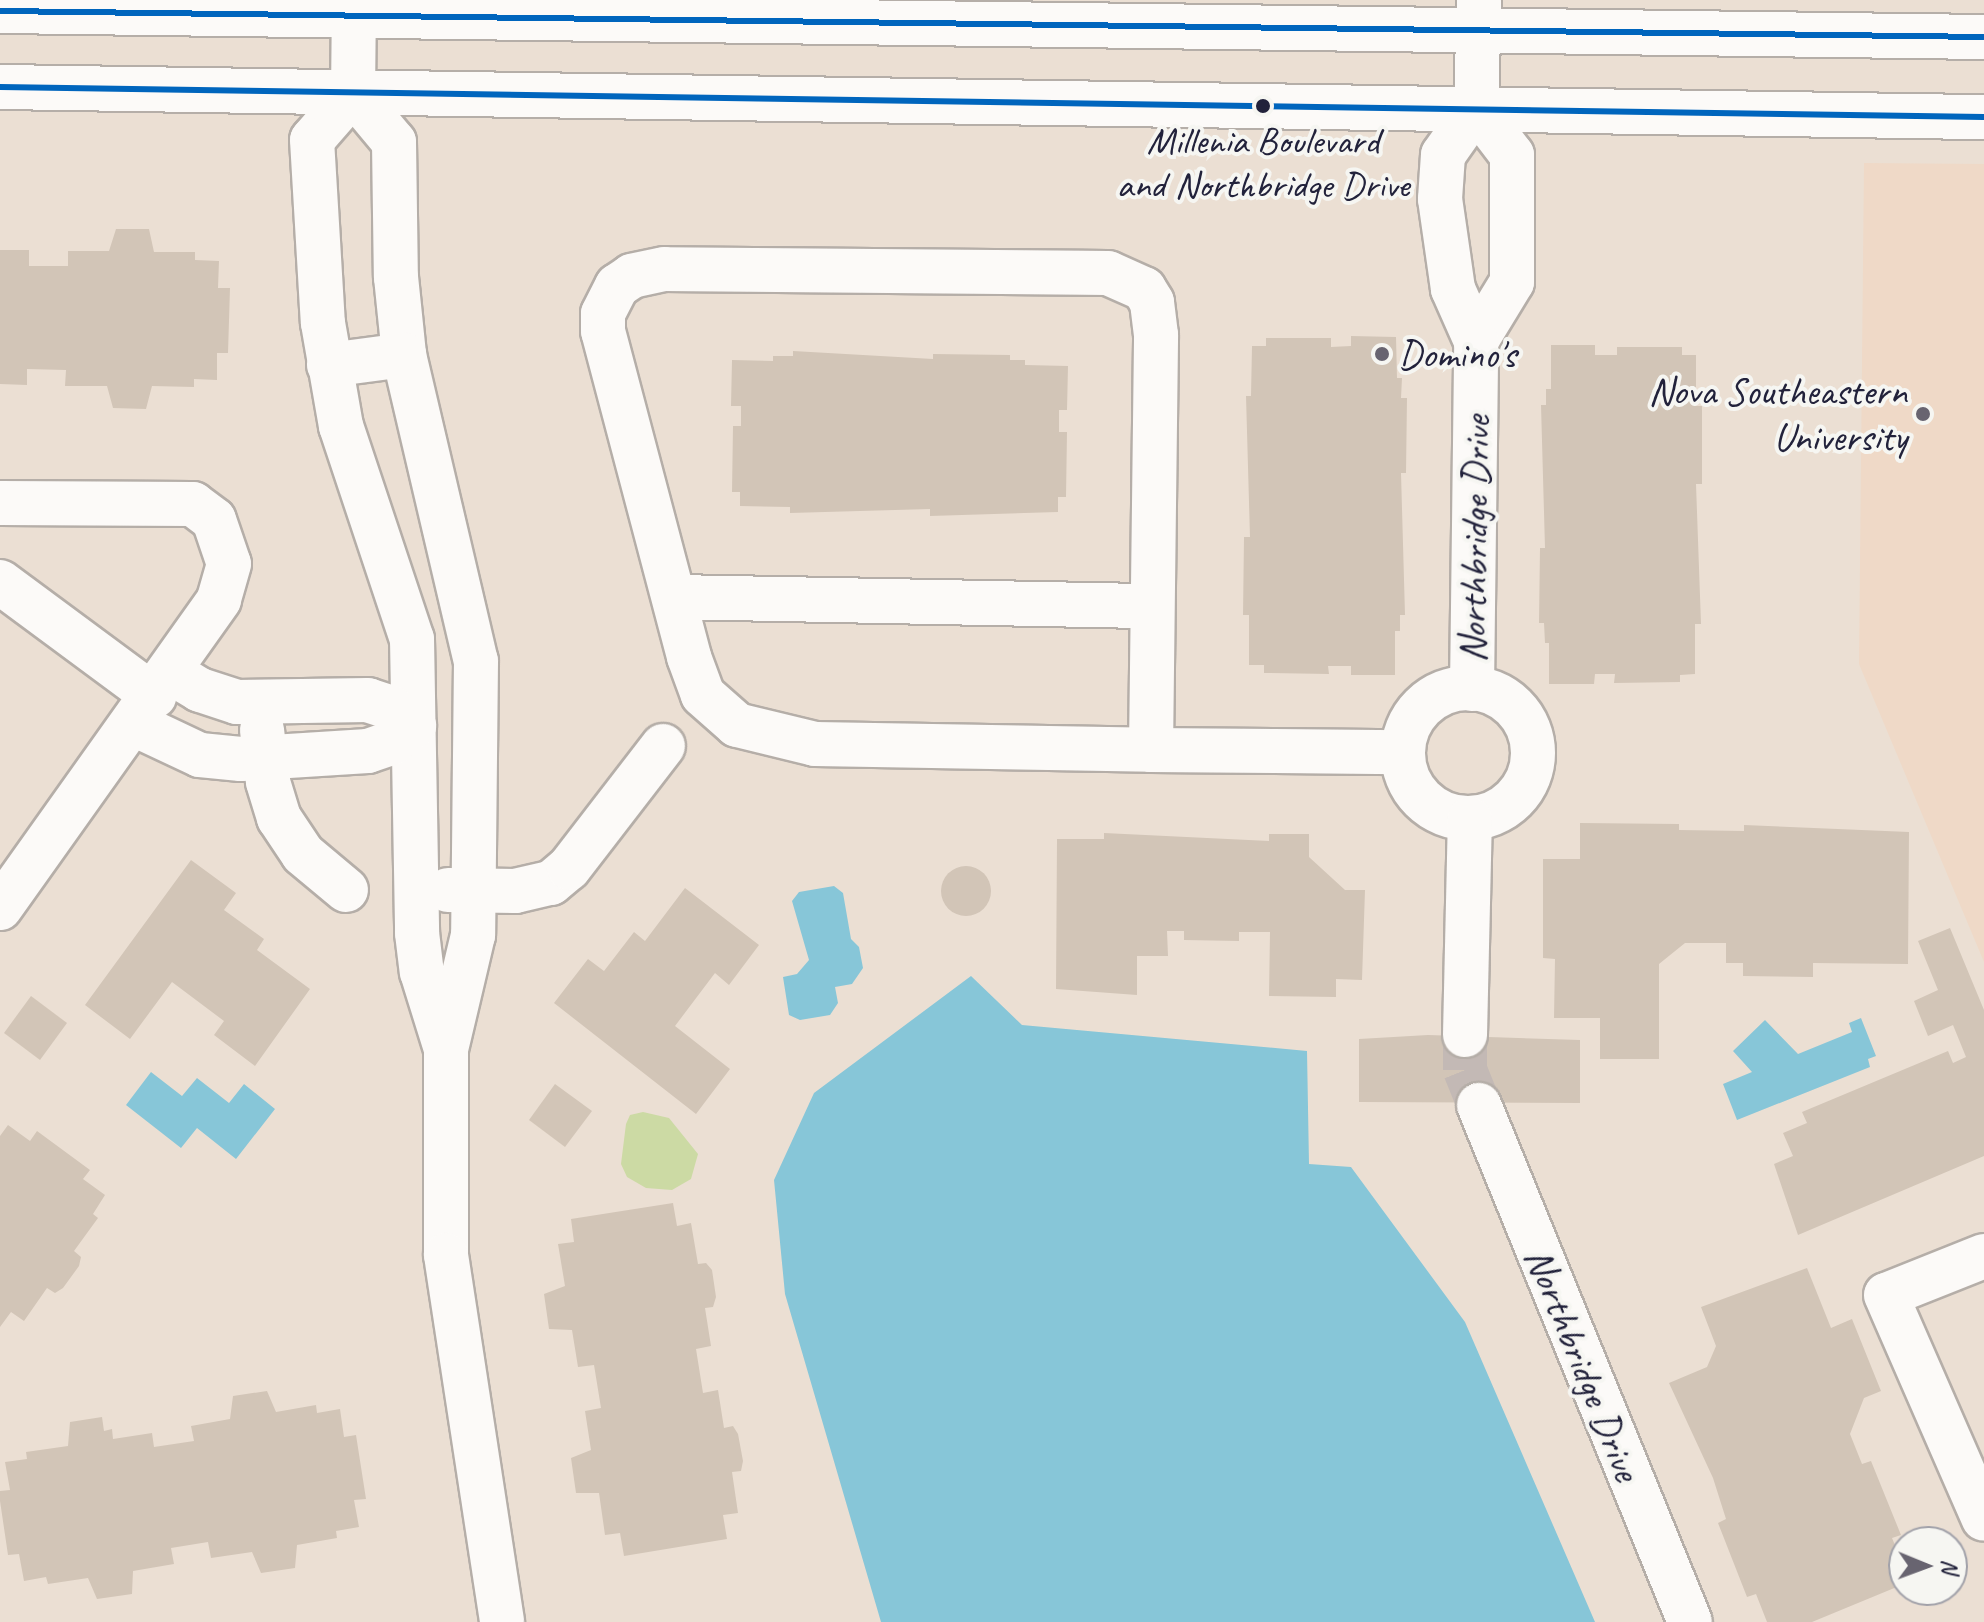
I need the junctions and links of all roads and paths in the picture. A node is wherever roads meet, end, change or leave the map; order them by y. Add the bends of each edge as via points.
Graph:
1 (354, 8) edge
2 (0, 11) edge
3 (1479, 16) edge
4 (1984, 37) edge
5 (0, 87) edge
6 (353, 93) junction
7 (1476, 108) junction
8 (1984, 117) edge
9 (1476, 341) junction
10 (404, 355) junction
11 (329, 365) junction
12 (0, 503) edge
13 (0, 582) edge
14 (675, 597) junction
15 (1152, 606) junction
16 (1472, 689) junction
17 (153, 697) junction
18 (261, 703) junction
19 (414, 726) junction
20 (663, 746) dead end
21 (1151, 750) junction
22 (1403, 752) junction
23 (264, 758) junction
24 (1470, 819) junction
25 (346, 890) dead end
26 (416, 890) junction
27 (475, 890) junction
28 (0, 908) edge
29 (1465, 1035) tunnel mouth
30 (446, 1049) junction
31 (1479, 1105) tunnel mouth
32 (1984, 1256) edge
33 (1984, 1519) edge
34 (499, 1621) edge
35 (1690, 1622) edge

1 - 2 street
1 - 3 street
1 - 6 street
3 - 4 street
3 - 7 street
5 - 6 street
6 - 7 street
6 - 10 street via 394,142 396,277
6 - 11 street via 312,140
7 - 8 street
7 - 9 street, Northbridge Drive via 1443,155 1440,199 1453,289
7 - 9 street via 1512,155 1512,282
9 - 16 street, Northbridge Drive
10 - 11 street
10 - 27 street via 473,634 478,695
11 - 19 street via 348,448 408,620
12 - 17 street via 182,502 206,511 226,548 227,577 219,600
13 - 17 street
14 - 15 street
14 - 15 street via 603,331 603,314 617,286 632,276 664,269 1108,273 1144,289 1156,317
14 - 21 street via 703,695 723,716 753,732 815,744
15 - 21 street
16 - 22 street, Northbridge Drive via 1451,690 1417,713
16 - 24 street, Northbridge Drive via 1491,692 1521,716 1533,752 1526,781 1508,805
17 - 18 street
17 - 23 street via 200,755
17 - 28 street
18 - 19 street via 368,700 392,708
18 - 23 street
19 - 23 street via 394,742 368,751
19 - 26 street
20 - 27 street via 561,876 527,890
21 - 22 street
22 - 24 street via 1412,786 1423,800 1436,810
23 - 25 street via 272,801 290,838
24 - 29 street
26 - 27 street
26 - 30 street via 422,972
27 - 30 street via 471,952
30 - 34 street via 446,1255
31 - 35 street, Northbridge Drive
32 - 33 street via 1886,1295

